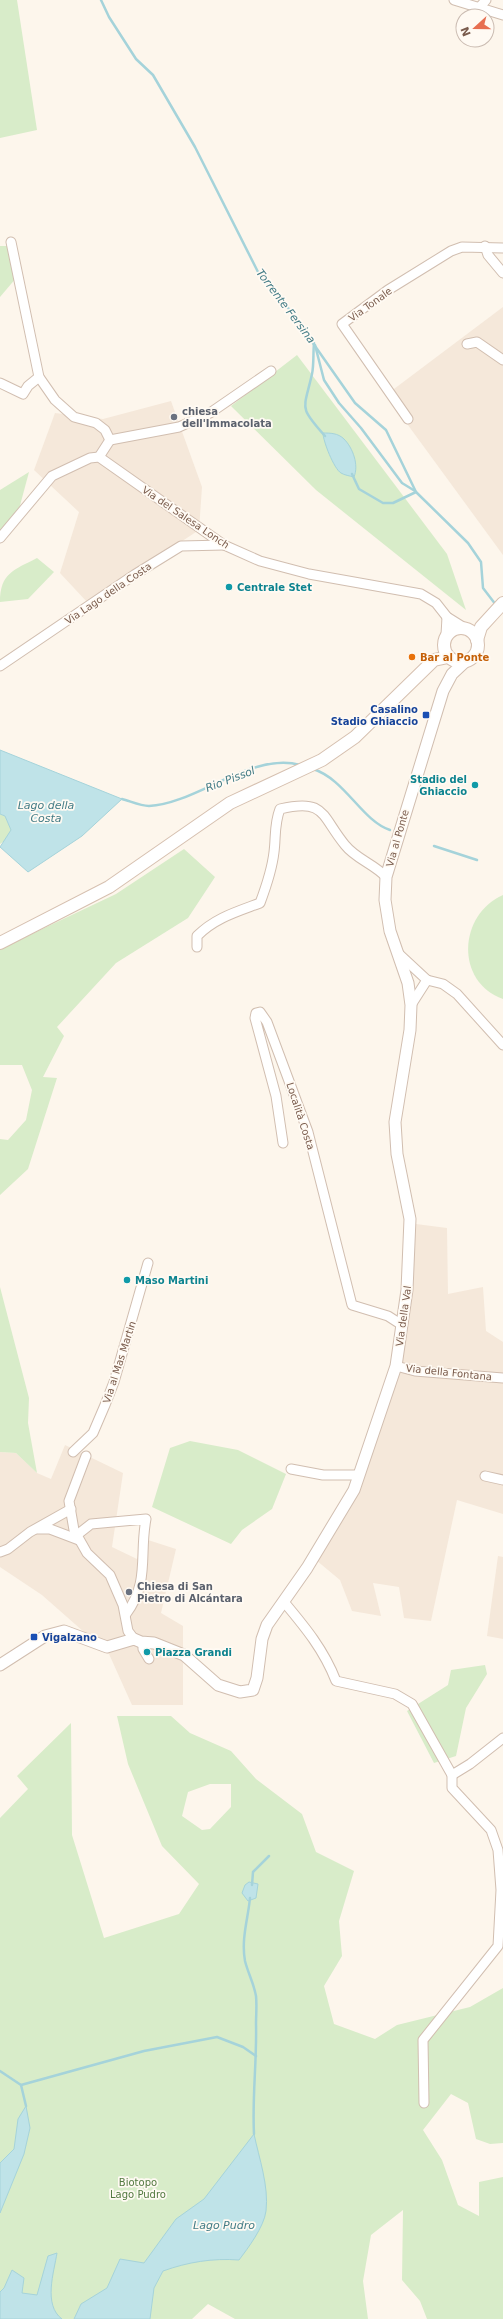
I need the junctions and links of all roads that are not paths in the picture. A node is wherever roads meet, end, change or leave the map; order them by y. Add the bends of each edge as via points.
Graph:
1 (454, 0) edge
2 (486, 0) edge
3 (479, 8) joint
4 (11, 242) dead end
5 (485, 246) junction
6 (503, 248) edge
7 (503, 273) edge
8 (467, 344) dead end
9 (503, 360) edge
10 (271, 371) dead end
11 (38, 377) junction
12 (0, 383) edge
13 (408, 419) dead end
14 (110, 440) junction
15 (99, 457) junction
16 (0, 538) edge
17 (224, 545) junction
18 (503, 603) edge
19 (447, 617) junction
20 (481, 627) junction
21 (466, 628) junction
22 (445, 638) junction
23 (477, 640) junction
24 (450, 658) junction
25 (467, 660) junction
26 (0, 666) edge
27 (423, 671) junction
28 (452, 674) junction
29 (386, 877) junction
30 (0, 943) edge
31 (197, 947) dead end
32 (399, 954) junction
33 (424, 977) junction
34 (408, 983) junction
35 (411, 1005) junction
36 (503, 1044) edge
37 (283, 1143) dead end
38 (148, 1263) dead end
39 (402, 1325) junction
40 (396, 1366) junction
41 (503, 1378) edge
42 (73, 1452) dead end
43 (86, 1456) dead end
44 (292, 1469) dead end
45 (359, 1475) junction
46 (485, 1476) dead end
47 (503, 1480) edge
48 (71, 1509) junction
49 (38, 1529) junction
50 (78, 1537) junction
51 (0, 1552) edge
52 (284, 1602) junction
53 (126, 1614) junction
54 (139, 1641) junction
55 (149, 1659) dead end
56 (0, 1665) edge
57 (503, 1738) edge
58 (452, 1775) junction
59 (424, 2103) dead end

1 - 3 street
2 - 3 street
4 - 11 street
5 - 6 street, Via Tonale
5 - 7 street
5 - 13 street, Via Tonale via 462,247 431,262 342,324
8 - 9 street via 477,342
10 - 14 street via 210,413 179,427
11 - 12 street via 23,394
11 - 14 street via 55,400 74,417 96,423 105,430
14 - 15 street
15 - 16 street via 90,458 52,476
15 - 17 street, Via del Salesa Lonch
17 - 19 street, Via del Salesa Lonch via 260,561 309,574 421,594 436,603
17 - 26 street, Via Lago della Costa via 181,546
18 - 20 main road
19 - 21 street, Via del Salesa Lonch
19 - 22 street
20 - 21 main road
20 - 23 main road
21 - 22 main road via 454,629
21 - 23 main road
22 - 24 main road via 443,647
22 - 27 main road
23 - 25 main road via 477,650
24 - 25 main road via 462,662
24 - 27 main road via 438,658
24 - 28 street
25 - 28 street, Via al Ponte
27 - 30 main road via 355,737 322,760 230,803 109,887
28 - 29 street, Via al Ponte via 443,691 424,748
29 - 31 street via 378,868 345,845 324,814 316,808 293,806 280,809 275,821 271,872 260,903 228,914 209,924 197,936
29 - 32 street, Via al Ponte via 385,900 390,931
32 - 33 street
32 - 34 street, Via al Ponte
33 - 34 street
33 - 35 street
33 - 36 street via 443,984 457,994
34 - 35 street, Via al Ponte
35 - 39 street, Via della Val via 410,1030 395,1122 397,1154 410,1219 408,1283
37 - 39 street, Località Costa via 276,1096 255,1018 256,1013 260,1012 267,1022 308,1132 352,1305 388,1316
38 - 42 street, Via al Mas Martin via 105,1405 93,1433
39 - 40 street, Via della Val
40 - 41 street, Via della Fontana via 415,1371
40 - 45 street, Via della Val
43 - 48 street via 71,1492
44 - 45 street via 323,1475
45 - 52 street, Via della Val via 354,1490
46 - 47 street
48 - 49 street
48 - 50 street via 74,1530
49 - 50 street via 50,1529
49 - 51 street
50 - 53 street via 87,1553 110,1575
50 - 53 street via 91,1524 146,1519 141,1586 135,1602
52 - 54 street, Via della Val via 267,1625 262,1639 253,1690 240,1692 218,1685 184,1655 154,1643
52 - 58 street via 312,1636 327,1659 336,1681 395,1694 412,1704
53 - 54 street via 125,1622
54 - 55 street
54 - 56 street via 107,1646 64,1631 46,1636
57 - 58 street
58 - 59 street via 452,1788 491,1830 498,1850 501,1915 498,1946 423,2040

